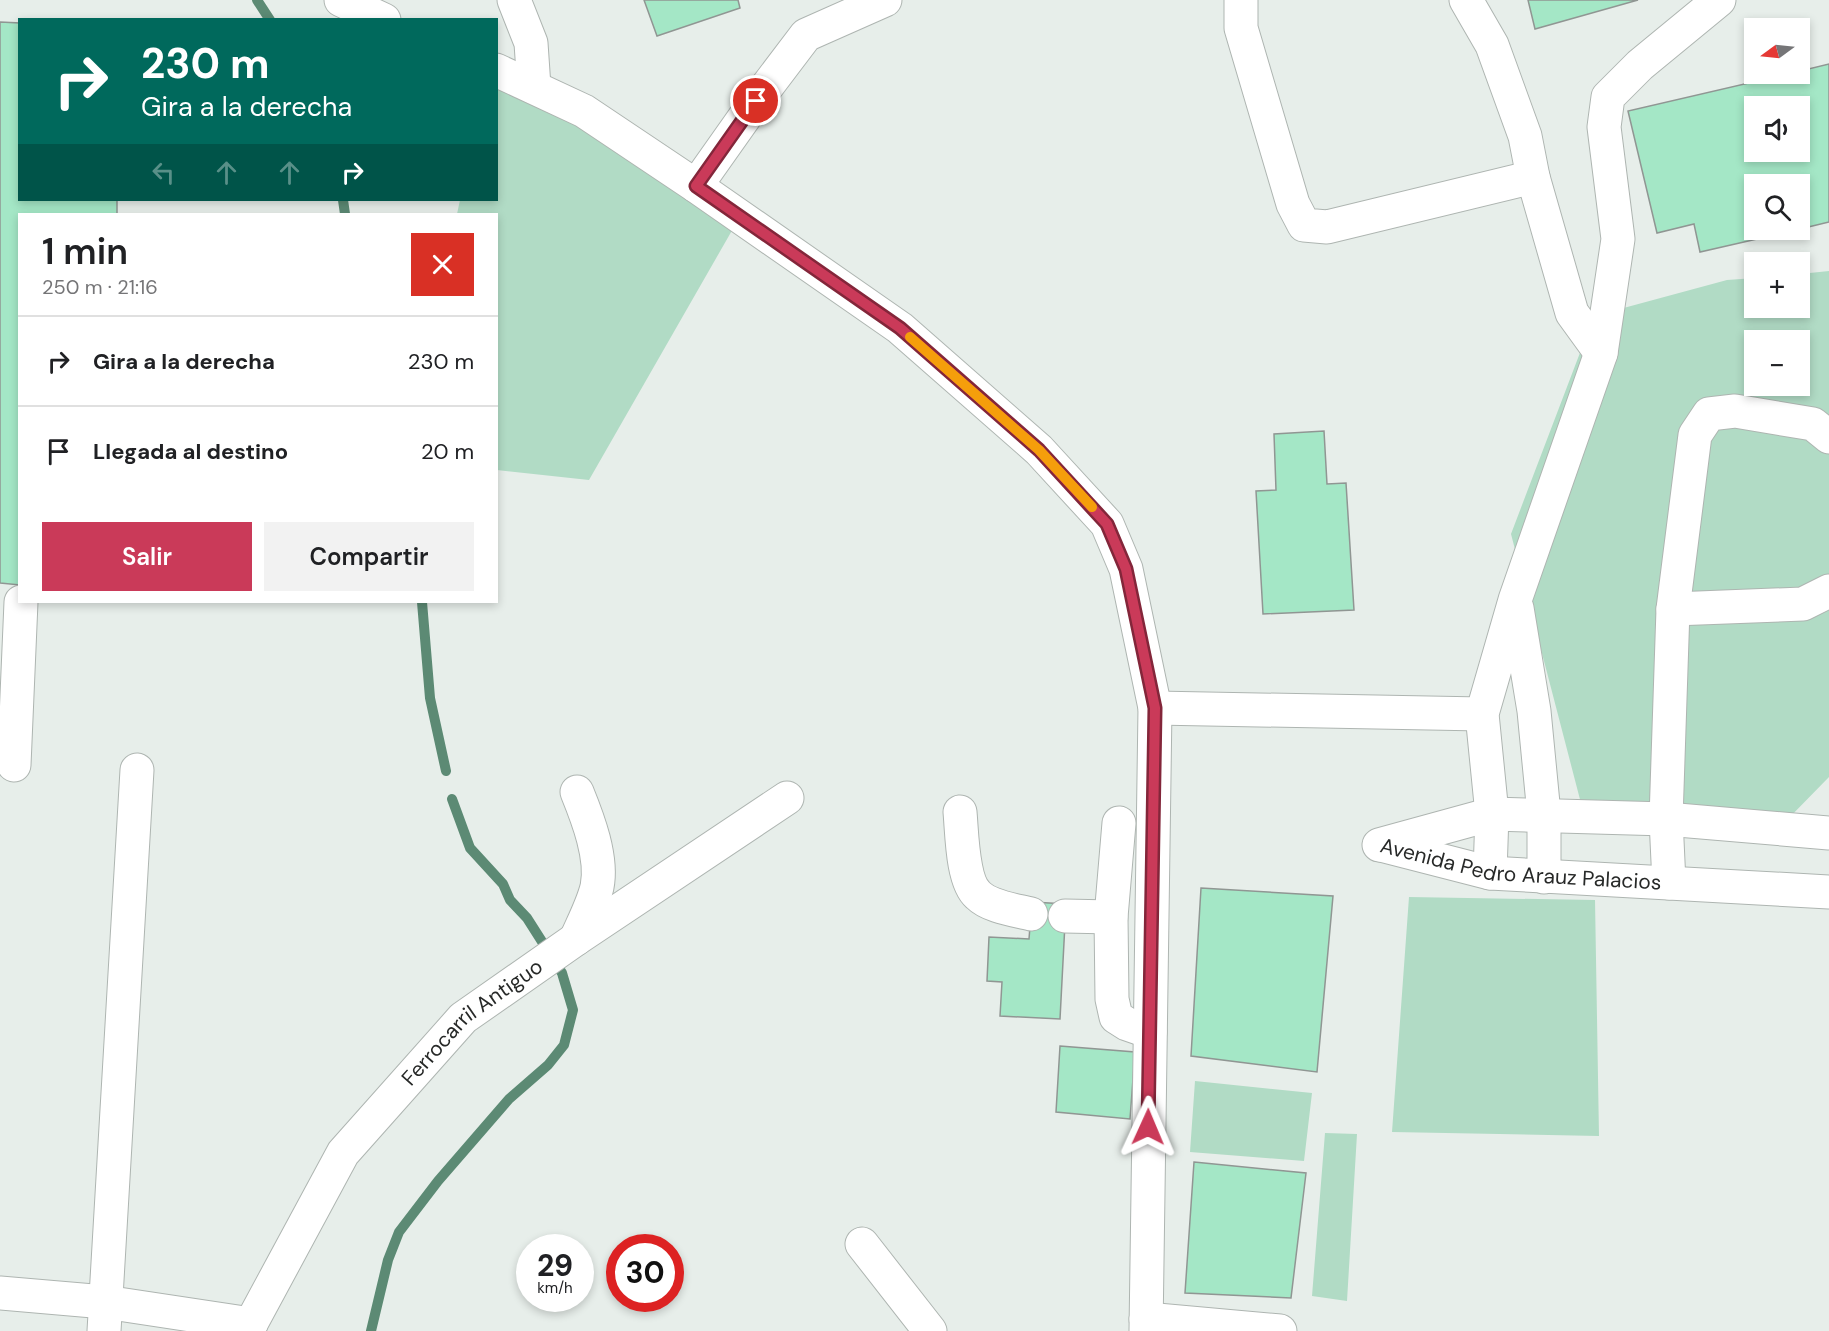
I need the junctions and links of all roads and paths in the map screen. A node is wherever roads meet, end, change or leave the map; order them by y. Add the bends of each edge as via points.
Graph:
1 (341, 0) edge
2 (514, 0) edge
3 (885, 0) edge
4 (1241, 0) edge
5 (1466, 0) edge
6 (1719, 0) edge
7 (380, 18) edge
8 (498, 71) edge
9 (534, 87) junction
10 (1533, 177) junction
11 (696, 186) junction
12 (1601, 353) junction
13 (1829, 437) edge
14 (1829, 591) edge
15 (1515, 600) junction
16 (21, 603) edge
17 (1673, 609) junction
18 (1155, 708) junction
19 (1482, 714) junction
20 (14, 765) dead end
21 (137, 770) dead end
22 (578, 792) dead end
23 (787, 798) dead end
24 (960, 812) dead end
25 (1492, 814) junction
26 (1544, 814) junction
27 (1666, 819) junction
28 (1119, 823) dead end
29 (1829, 833) edge
30 (1490, 873) junction
31 (1544, 877) junction
32 (1669, 883) junction
33 (1829, 892) edge
34 (1031, 914) dead end
35 (1065, 916) dead end
36 (1111, 917) junction
37 (576, 939) junction
38 (1150, 1032) junction
39 (862, 1244) dead end
40 (0, 1293) edge
41 (105, 1316) edge
42 (1146, 1325) edge
43 (249, 1327) edge
44 (930, 1331) edge
45 (1280, 1331) edge

1 - 7 street
2 - 9 street via 531,43
3 - 11 street via 806,35
4 - 10 street via 1241,28 1293,204 1304,225 1327,227
5 - 10 street via 1492,45 1525,136
6 - 12 street via 1640,65 1608,97 1604,127 1618,238
8 - 9 street
9 - 11 street via 584,111
10 - 12 street via 1572,313
11 - 18 street via 900,328 1039,450 1107,524 1126,569
12 - 15 street
13 - 17 street via 1813,424 1735,411 1709,414 1695,435
14 - 17 street via 1803,604
15 - 19 street
15 - 26 street via 1534,711
16 - 20 street
17 - 27 street
18 - 19 street
18 - 38 street
19 - 25 street
21 - 41 street
22 - 37 street via 596,854 597,887
23 - 37 street, Ferrocarril Antiguo
24 - 34 street via 967,876 977,895
25 - 26 street, Avenida Pedro Arauz Palacios
25 - 30 street
25 - 30 street, Avenida Pedro Arauz Palacios via 1379,845
26 - 27 street, Avenida Pedro Arauz Palacios
26 - 31 street
27 - 29 street, Avenida Pedro Arauz Palacios
27 - 32 street
28 - 36 street
30 - 31 street, Avenida Pedro Arauz Palacios
31 - 32 street, Avenida Pedro Arauz Palacios
32 - 33 street, Avenida Pedro Arauz Palacios
35 - 36 street
36 - 38 street via 1112,999 1116,1017
37 - 43 street, Ferrocarril Antiguo via 463,1018 343,1153
38 - 42 street
39 - 44 street
40 - 41 street
41 - 43 street
42 - 45 street

